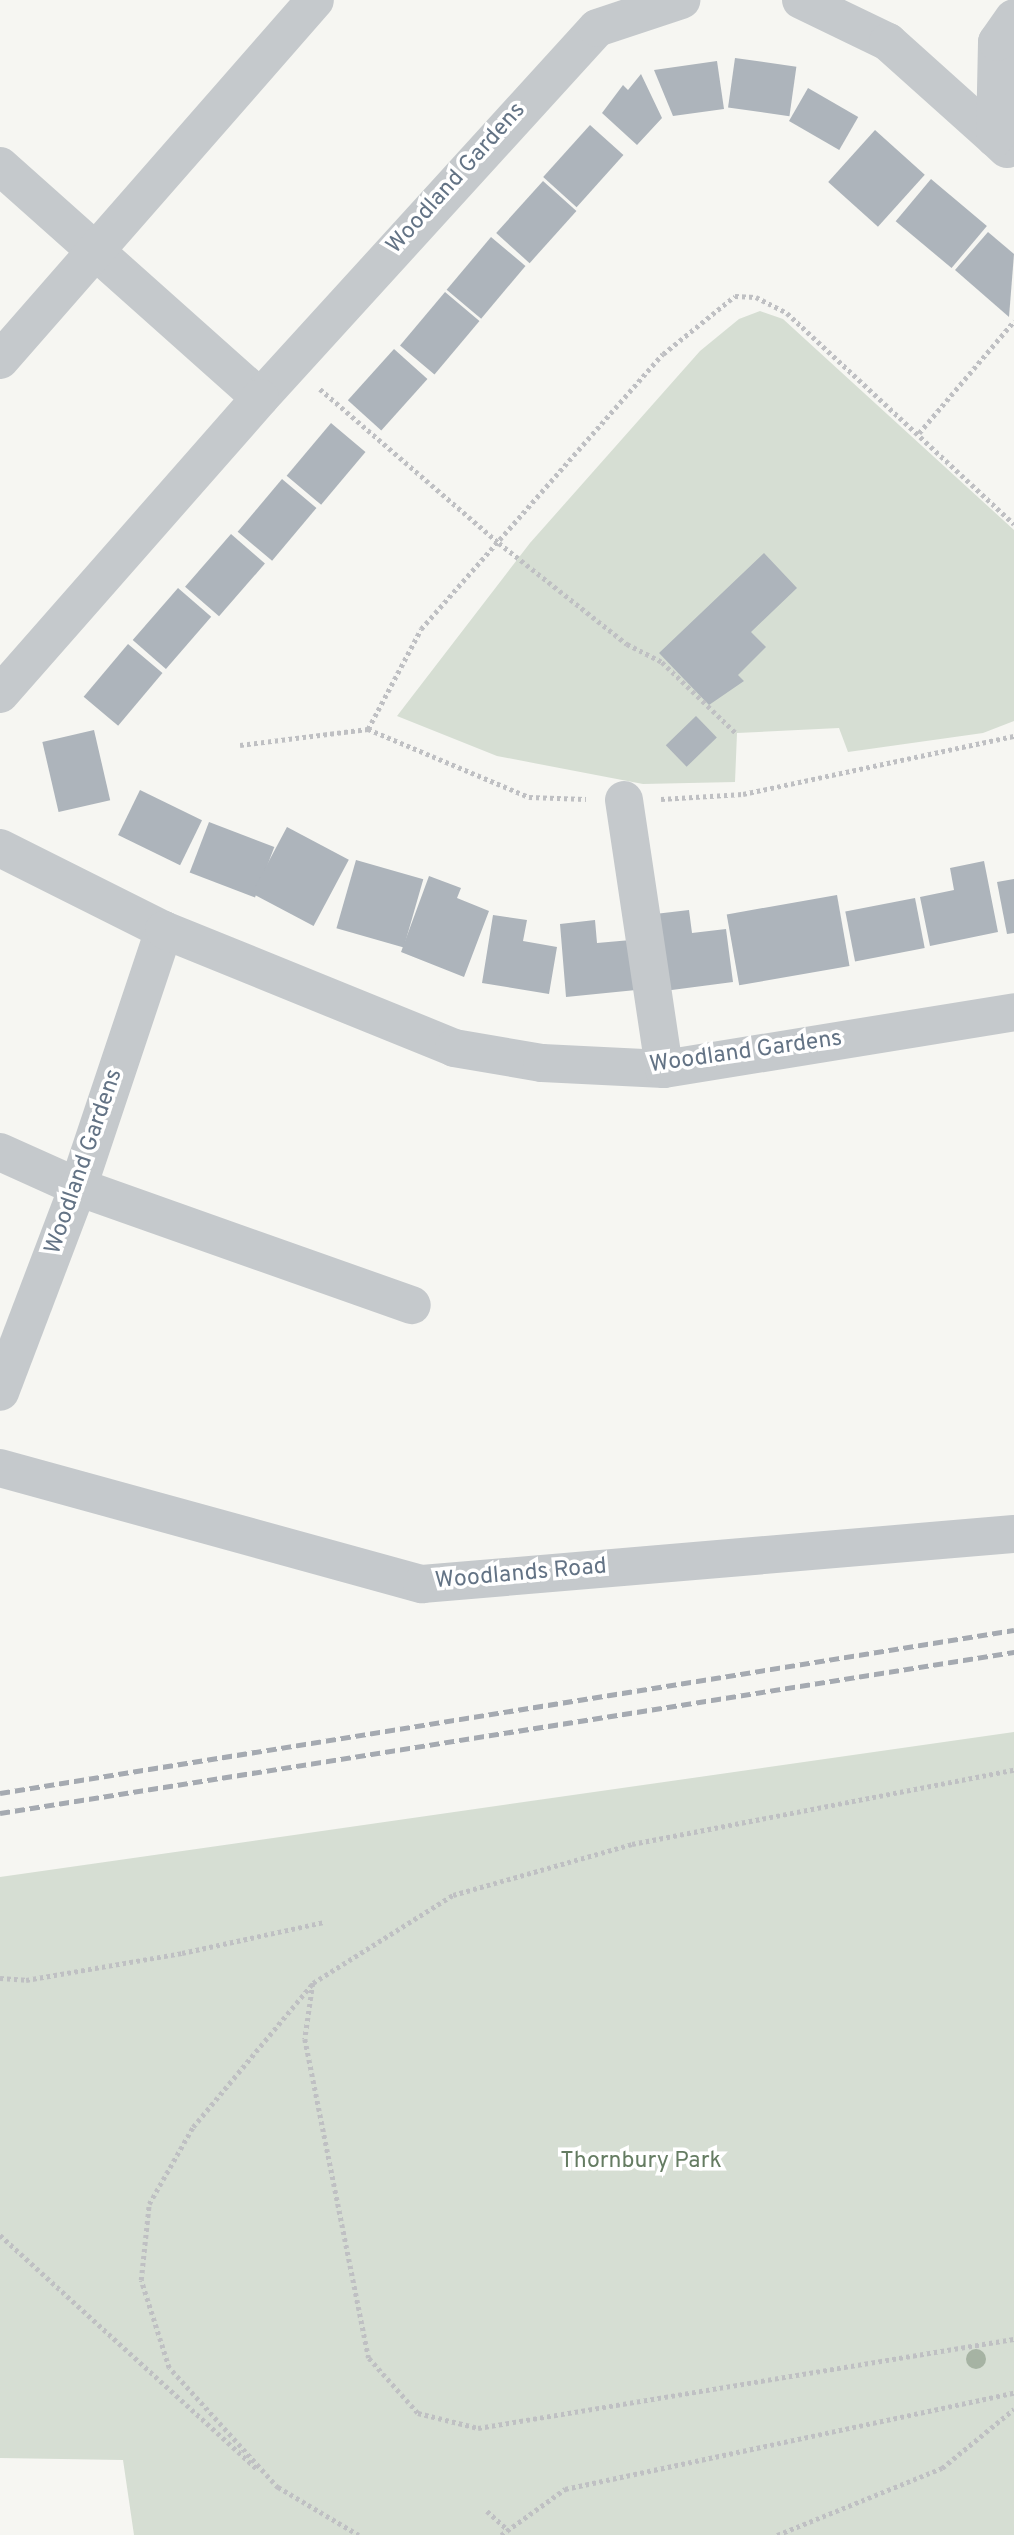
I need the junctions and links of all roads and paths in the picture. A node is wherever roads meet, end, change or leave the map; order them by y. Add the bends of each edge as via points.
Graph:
1 (315, 0) edge
2 (681, 0) edge
3 (801, 0) edge
4 (1014, 18) edge
5 (1004, 147) edge
6 (0, 166) edge
7 (94, 248) junction
8 (1014, 321) edge
9 (0, 359) edge
10 (290, 363) junction
11 (260, 398) junction
12 (919, 433) junction
13 (1014, 524) edge
14 (499, 543) junction
15 (0, 694) edge
16 (368, 729) dead end
17 (736, 733) dead end
18 (624, 800) dead end
19 (0, 848) edge
20 (164, 929) junction
21 (1014, 1012) edge
22 (664, 1069) junction
23 (0, 1152) edge
24 (78, 1187) junction
25 (412, 1305) dead end
26 (0, 1392) edge
27 (0, 1468) edge
28 (1014, 1534) edge
29 (1014, 1770) edge
30 (324, 1922) dead end
31 (0, 1978) edge
32 (313, 1983) junction
33 (0, 2235) edge
34 (1014, 2339) edge
35 (1014, 2393) edge
36 (1014, 2409) edge
37 (278, 2488) junction
38 (487, 2511) dead end
39 (508, 2530) junction
40 (359, 2535) edge
41 (501, 2535) edge
42 (776, 2535) edge

1 - 7 street
2 - 10 street, Woodland Gardens via 597,28
3 - 5 street via 887,42
4 - 5 street via 997,42
6 - 7 street
7 - 9 street
7 - 11 street
8 - 12 path
10 - 11 street, Woodland Gardens
10 - 14 path
11 - 15 street, Woodland Gardens
12 - 13 path
12 - 14 path via 787,313 756,297 735,296 663,354
14 - 16 path via 421,629
14 - 17 path via 627,644 662,662
18 - 22 street
19 - 20 street, Woodland Gardens
20 - 22 street, Woodland Gardens via 454,1048 542,1063
20 - 24 street, Woodland Gardens
21 - 22 street, Woodland Gardens
23 - 24 street
24 - 25 street
24 - 26 street, Woodland Gardens
27 - 28 street, Woodlands Road via 422,1584
29 - 32 path via 632,1844 453,1895
30 - 31 path via 26,1980
32 - 34 path via 305,2039 369,2358 418,2413 478,2428
32 - 37 path via 193,2127 149,2204 141,2280 169,2368
33 - 37 path
35 - 39 path via 565,2490
36 - 42 path via 942,2468
37 - 40 path
38 - 39 path
39 - 41 path

